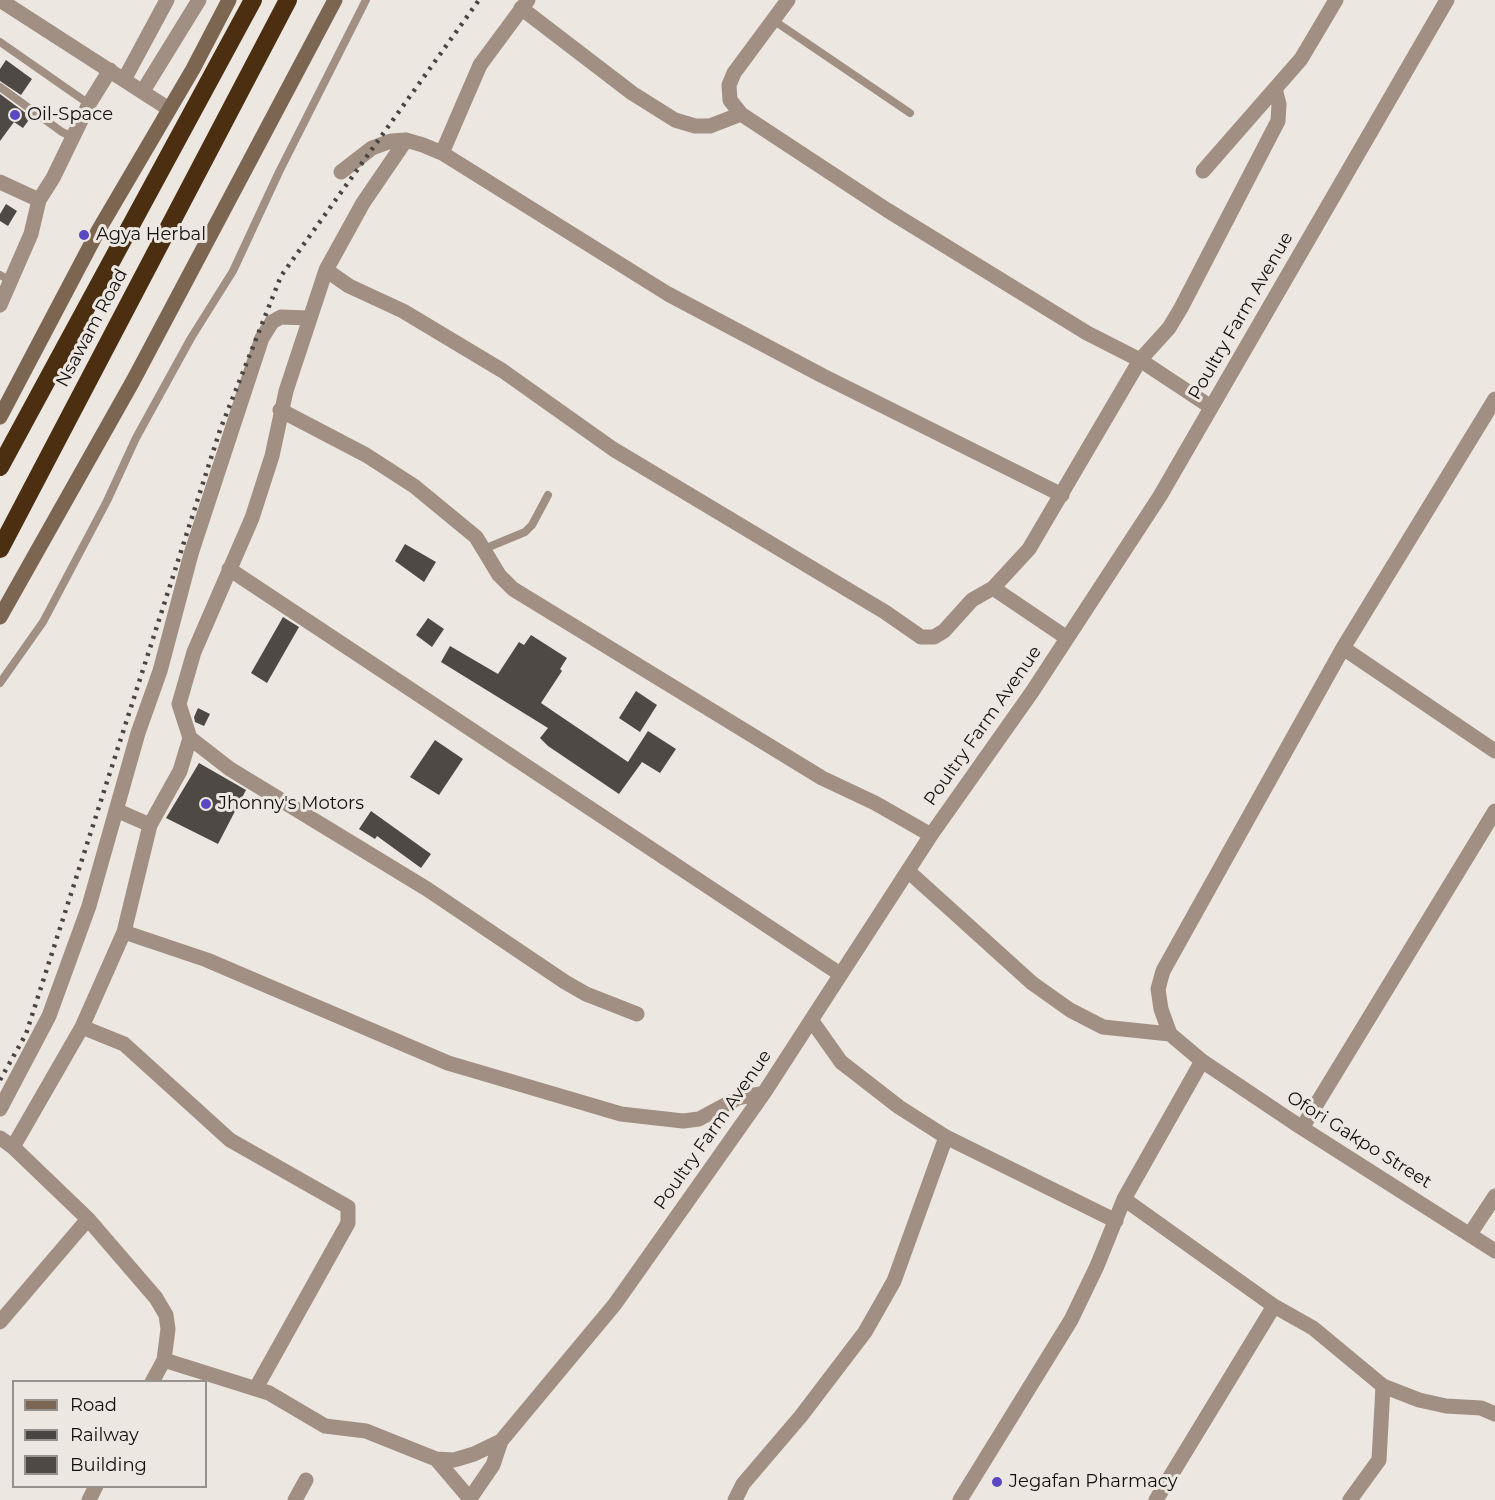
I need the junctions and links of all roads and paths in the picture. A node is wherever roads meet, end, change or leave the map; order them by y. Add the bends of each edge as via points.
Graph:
1 (0, 0) edge
2 (166, 0) edge
3 (199, 0) edge
4 (229, 0) edge
5 (253, 0) edge
6 (288, 0) edge
7 (335, 0) edge
8 (366, 0) edge
9 (788, 0) edge
10 (1336, 0) edge
11 (1447, 0) edge
12 (525, 4) edge
13 (773, 20) junction
14 (0, 42) edge
15 (110, 70) junction
16 (125, 78) junction
17 (0, 87) edge
18 (1275, 90) junction
19 (143, 91) junction
20 (88, 104) junction
21 (169, 109) junction
22 (910, 112) dead end
23 (741, 114) junction
24 (73, 136) junction
25 (406, 140) junction
26 (441, 153) junction
27 (1203, 171) dead end
28 (341, 172) dead end
29 (0, 182) edge
30 (39, 200) junction
31 (326, 270) junction
32 (6, 278) edge
33 (0, 305) edge
34 (309, 318) junction
35 (1140, 360) junction
36 (1495, 399) edge
37 (1211, 407) junction
38 (280, 411) junction
39 (0, 417) edge
40 (0, 468) edge
41 (548, 495) dead end
42 (1062, 495) junction
43 (0, 549) edge
44 (484, 549) junction
45 (229, 569) junction
46 (993, 588) junction
47 (0, 617) edge
48 (1067, 638) junction
49 (1343, 648) junction
50 (160, 671) junction
51 (186, 680) junction
52 (0, 683) edge
53 (190, 738) junction
54 (1495, 751) edge
55 (116, 810) junction
56 (1495, 811) edge
57 (150, 825) junction
58 (931, 835) junction
59 (908, 871) junction
60 (124, 932) junction
61 (840, 974) junction
62 (637, 1014) dead end
63 (812, 1021) junction
64 (82, 1027) junction
65 (1170, 1034) junction
66 (1202, 1061) junction
67 (764, 1093) junction
68 (0, 1109) edge
69 (1302, 1128) junction
70 (946, 1137) junction
71 (0, 1138) edge
72 (13, 1147) junction
73 (1495, 1196) edge
74 (1124, 1199) junction
75 (88, 1219) junction
76 (1116, 1221) junction
77 (1470, 1234) junction
78 (1495, 1251) edge
79 (1274, 1306) junction
80 (0, 1322) edge
81 (164, 1360) junction
82 (153, 1380) edge
83 (1383, 1386) junction
84 (256, 1388) junction
85 (1495, 1414) edge
86 (501, 1441) junction
87 (436, 1459) junction
88 (306, 1480) dead end
89 (295, 1500) edge
90 (470, 1500) edge
91 (735, 1500) edge
92 (960, 1500) edge
93 (1155, 1500) edge
94 (1350, 1500) edge

1 - 15 street
2 - 16 street
3 - 19 street
4 - 21 main road
5 - 40 highway, Nsawam Road
6 - 43 highway, Nsawam Road
7 - 47 main road via 133,381
8 - 52 lane via 233,271 136,438 42,622
9 - 13 street
10 - 18 street via 1301,59
11 - 37 street, Poultry Farm Avenue
12 - 23 street via 633,93 675,120 710,126
12 - 26 street via 480,65
13 - 22 lane
13 - 23 street via 729,85 730,100
14 - 20 lane
15 - 16 street
15 - 20 street
16 - 19 street
17 - 24 lane
18 - 27 street
18 - 35 street via 1278,121 1261,158 1181,308
19 - 21 street
20 - 24 street
21 - 39 main road via 98,231
23 - 35 street via 887,210 1079,328
24 - 30 street
25 - 26 street
25 - 28 street via 372,148
25 - 31 street via 363,203
26 - 42 street via 668,294
29 - 30 street
30 - 32 street via 31,234
31 - 34 street
31 - 46 street via 502,371 613,449 921,637 934,637 944,631 972,600
32 - 33 street
34 - 38 street
34 - 50 street via 281,317 272,322 262,338 191,554
35 - 37 street
35 - 42 street
36 - 49 street
37 - 48 street, Poultry Farm Avenue via 1160,496
38 - 44 street via 366,455 414,486 476,537
38 - 45 street via 272,456 252,518
41 - 44 lane via 525,532
42 - 46 street via 1029,549
44 - 58 street via 499,575 513,589 822,777
45 - 51 street
45 - 61 street
46 - 48 street
48 - 58 street, Poultry Farm Avenue
49 - 54 street
49 - 65 street via 1162,970 1158,989
50 - 51 street
50 - 55 street
51 - 53 street via 179,704
53 - 57 street via 180,771
53 - 62 street via 230,769 427,889 565,982
55 - 57 street
55 - 68 street via 89,906 49,1016
56 - 69 street
57 - 60 street
58 - 59 street, Poultry Farm Avenue
59 - 61 street, Poultry Farm Avenue
59 - 65 street via 1032,983 1070,1010 1103,1027
60 - 64 street
60 - 67 street via 207,960 448,1063 606,1111 683,1121 699,1119 738,1098
61 - 63 street, Poultry Farm Avenue
63 - 67 street, Poultry Farm Avenue
63 - 70 street via 841,1062 870,1087
64 - 72 street
64 - 84 street via 124,1044 230,1140 348,1207 348,1223
65 - 66 street, Ofori Gakpo Street
66 - 69 street, Ofori Gakpo Street
66 - 74 street
67 - 86 street, Poultry Farm Avenue via 615,1304
69 - 77 street, Ofori Gakpo Street
70 - 76 street
70 - 91 street via 894,1281 865,1332 801,1416 742,1484
71 - 72 street
72 - 75 street
73 - 77 street
74 - 76 street
74 - 79 street
75 - 80 street
75 - 81 street via 166,1315
76 - 92 street via 1071,1320
77 - 78 street, Ofori Gakpo Street
79 - 83 street via 1313,1328
79 - 93 street
81 - 82 street
81 - 84 street
83 - 85 street via 1419,1400 1481,1408
83 - 94 street via 1379,1460
84 - 87 street via 325,1426 366,1431
86 - 87 street via 454,1460
86 - 90 street via 493,1465
87 - 90 street
88 - 89 street

